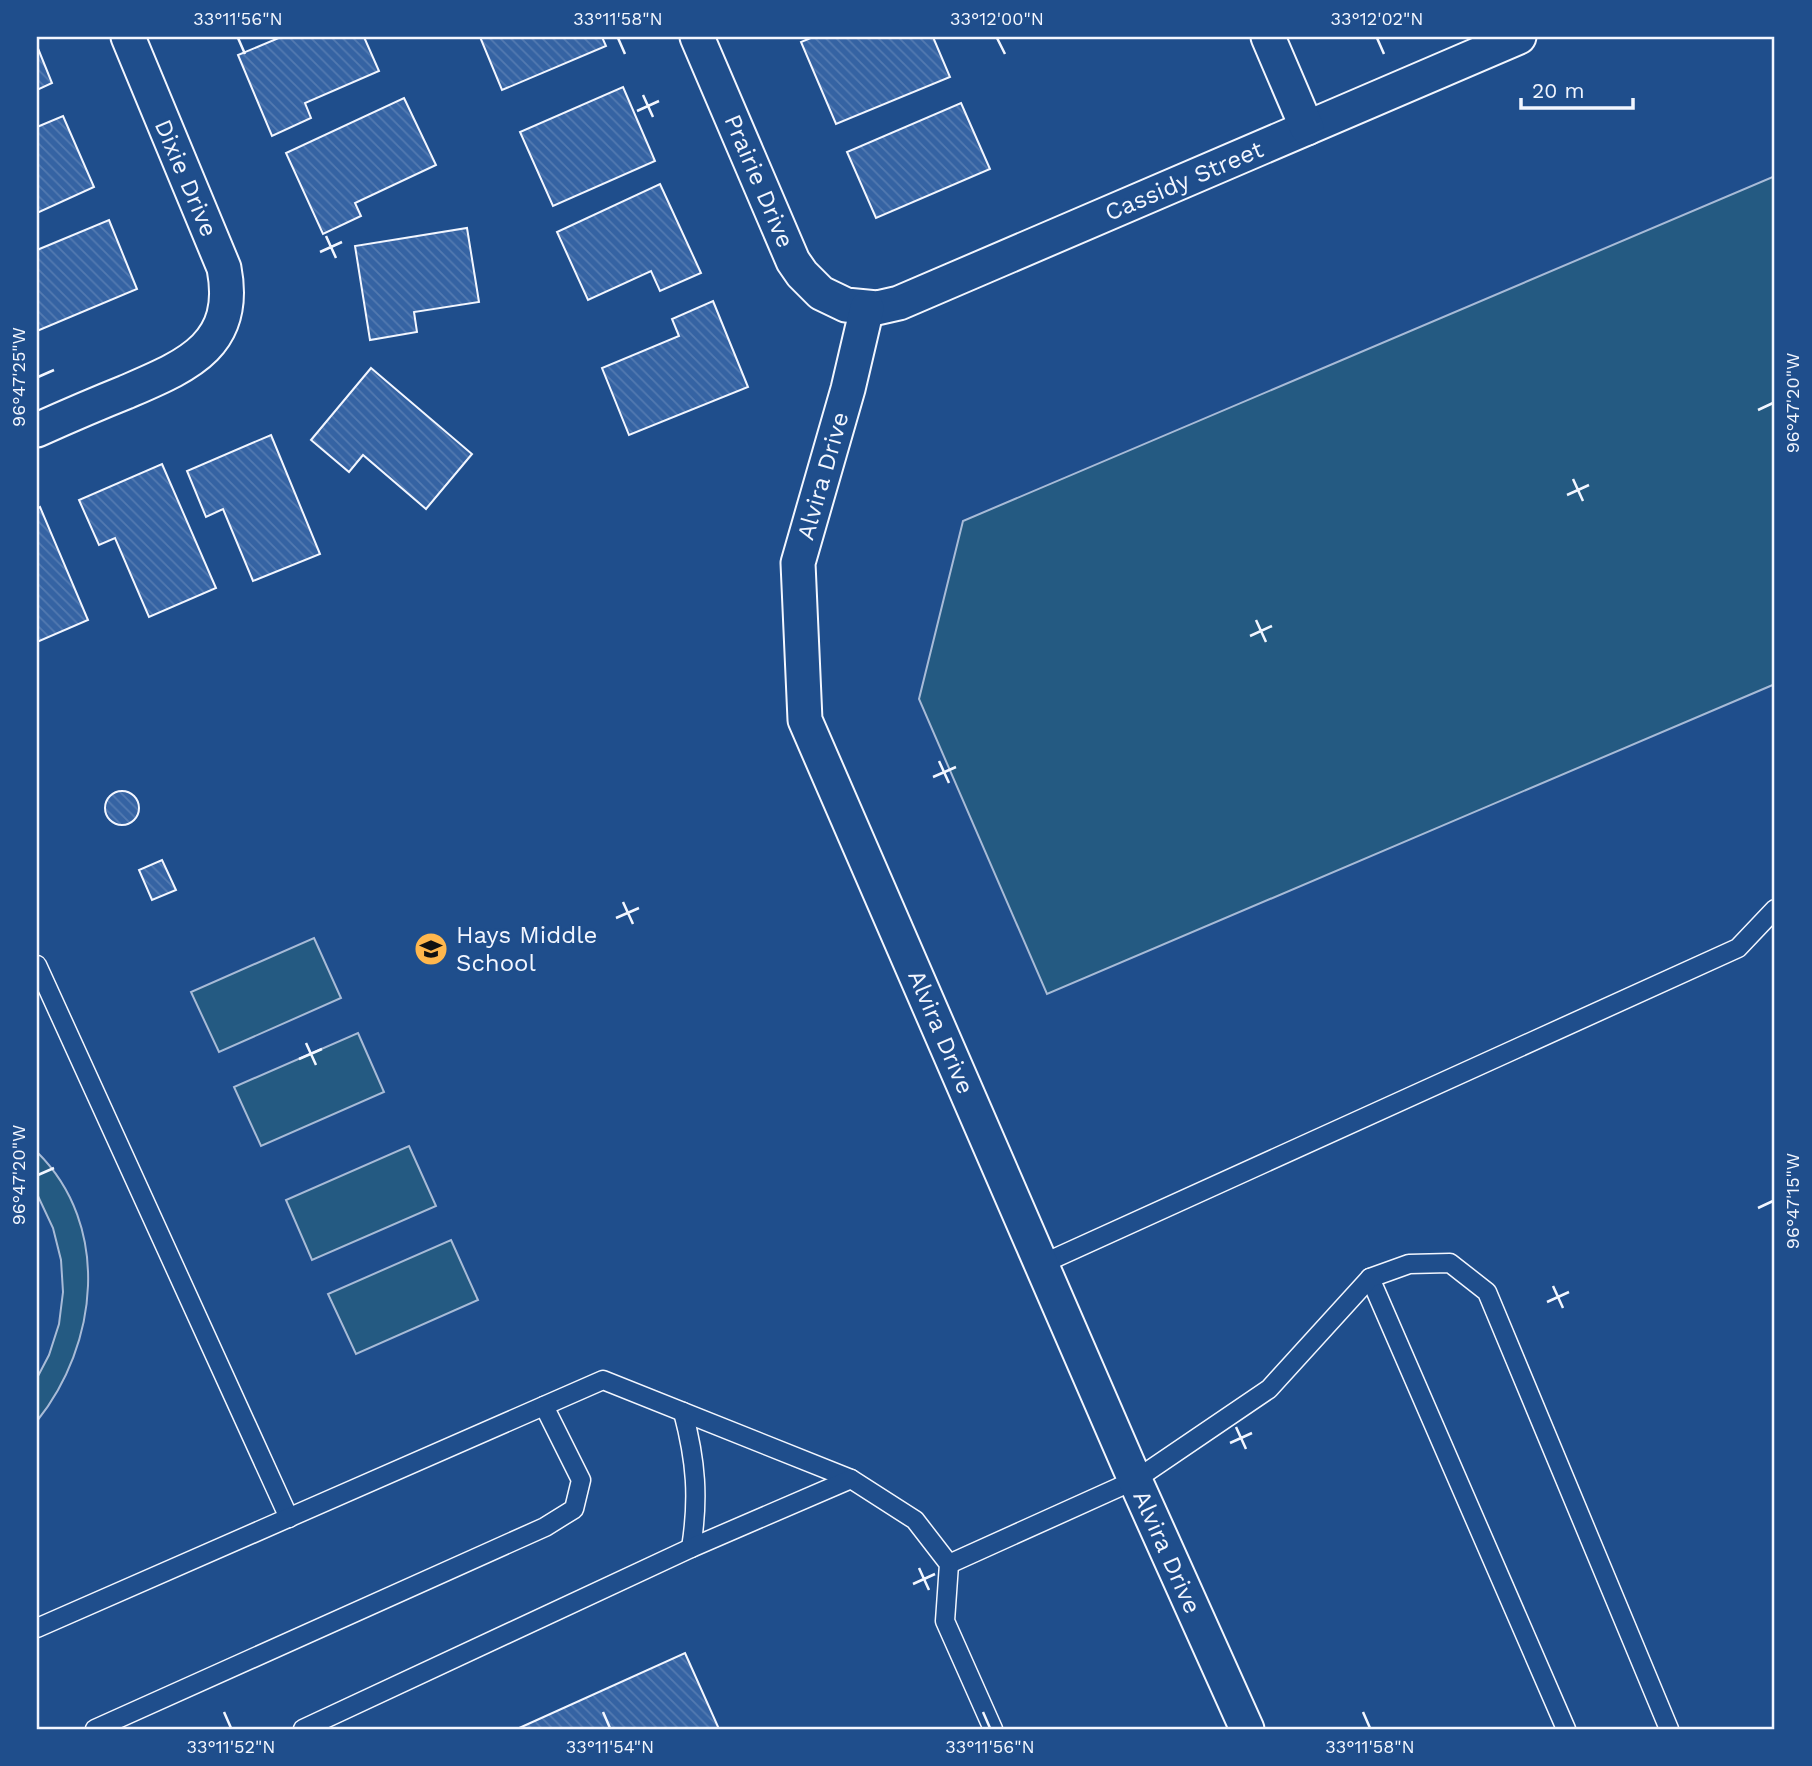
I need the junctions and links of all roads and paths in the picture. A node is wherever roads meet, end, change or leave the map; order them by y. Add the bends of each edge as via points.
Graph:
1 (128, 37) edge
2 (697, 37) edge
3 (1268, 37) edge
4 (1519, 37) edge
5 (1307, 128) junction
6 (856, 306) junction
7 (37, 430) edge
8 (1775, 909) edge
9 (37, 965) edge
10 (1042, 1264) junction
11 (1370, 1278) junction
12 (544, 1406) junction
13 (683, 1412) junction
14 (851, 1479) junction
15 (1135, 1480) junction
16 (289, 1518) junction
17 (691, 1548) junction
18 (949, 1564) junction
19 (37, 1629) edge
20 (94, 1729) edge
21 (303, 1729) edge
22 (993, 1729) edge
23 (1247, 1729) edge
24 (1566, 1729) edge
25 (1670, 1729) edge

1 - 7 street, Dixie Drive via 224,268 227,295 222,321 189,363
2 - 6 street, Prairie Drive via 793,261 813,287
3 - 5 street
4 - 5 street, Cassidy Street
5 - 6 street, Cassidy Street via 899,303
6 - 10 street, Alvira Drive via 848,389 798,563 806,720
8 - 10 lane via 1738,948
9 - 16 lane
10 - 15 street, Alvira Drive
11 - 15 lane via 1269,1390
11 - 24 lane
11 - 25 lane via 1409,1264 1450,1264 1487,1292
12 - 13 lane via 603,1380
12 - 16 lane
12 - 20 lane via 581,1480 574,1509 533,1532
13 - 14 lane
13 - 17 lane via 695,1456 697,1512
14 - 17 lane
14 - 18 lane via 915,1520
15 - 18 lane
15 - 23 street, Alvira Drive
16 - 19 lane
17 - 21 lane
18 - 22 lane via 945,1620

